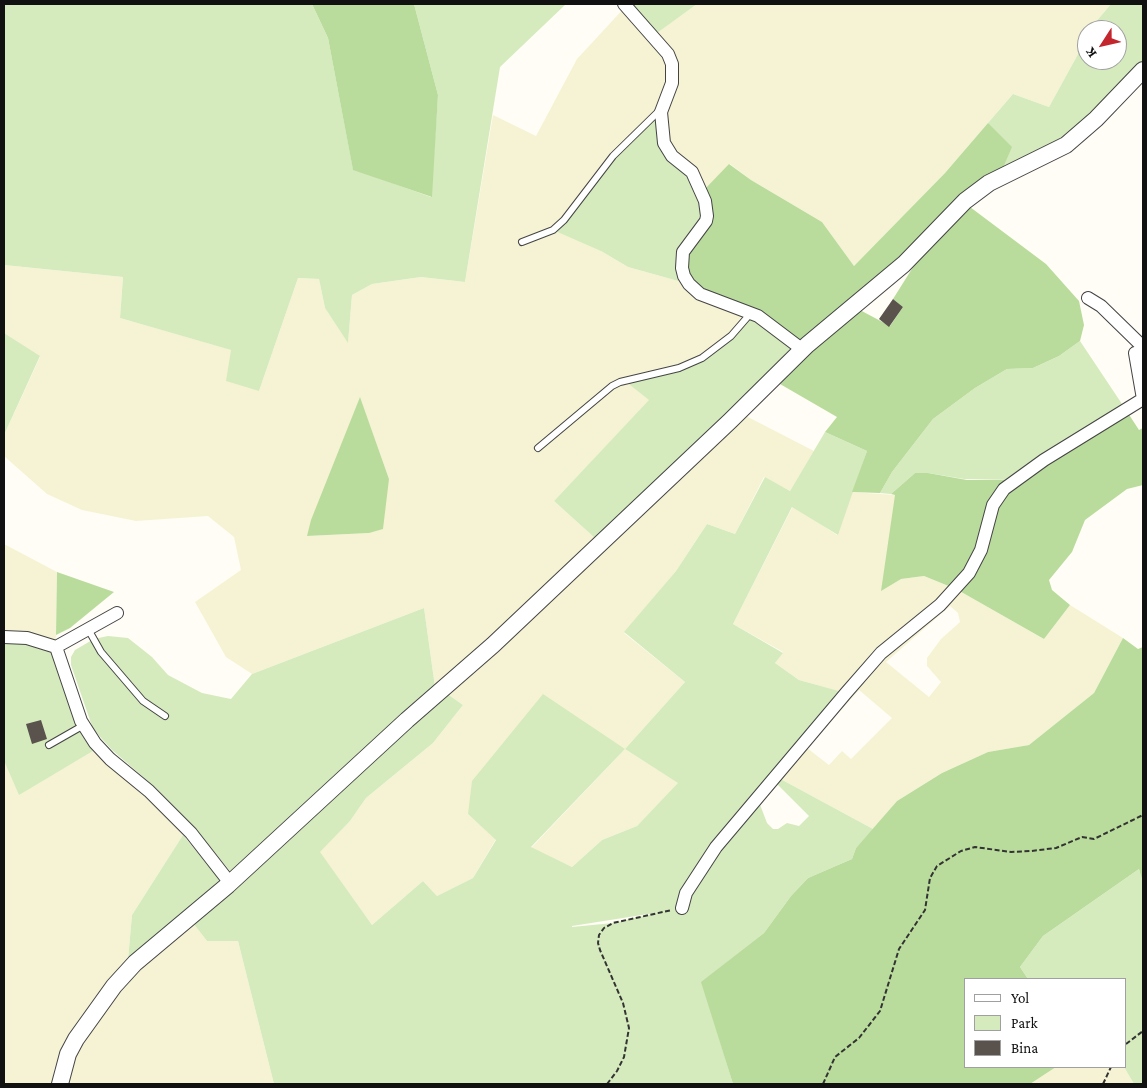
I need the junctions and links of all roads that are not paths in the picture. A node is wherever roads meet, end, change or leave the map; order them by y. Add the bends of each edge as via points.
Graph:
1 (624, 4) edge
2 (1143, 70) edge
3 (664, 105) junction
4 (522, 242) dead end
5 (1088, 298) dead end
6 (751, 313) junction
7 (1143, 347) edge
8 (803, 350) junction
9 (1143, 352) edge
10 (1143, 399) edge
11 (538, 448) dead end
12 (118, 613) dead end
13 (88, 629) junction
14 (4, 637) edge
15 (56, 647) junction
16 (165, 716) dead end
17 (84, 725) junction
18 (49, 745) dead end
19 (230, 883) junction
20 (682, 908) road end
21 (60, 1084) edge

1 - 3 street via 668,54 672,64 672,83
2 - 8 street via 1066,145 989,183 970,197 890,276
3 - 4 lane via 613,156 553,230
3 - 6 street via 660,122 664,144 672,156 692,172 707,209 706,221 683,252 684,276 700,294
5 - 7 street via 1106,310
6 - 8 street via 785,334
6 - 11 lane via 731,336 702,358 679,368 612,386
8 - 19 street via 493,645
9 - 10 street via 1135,352
10 - 20 street via 1044,460 1004,489 993,505 981,550 969,573 940,605 881,654 840,700 716,847 686,894
12 - 13 street
13 - 15 street
13 - 16 lane via 101,652 143,701
14 - 15 street via 28,638
15 - 17 street
17 - 18 lane
17 - 19 street via 110,759 192,832
19 - 21 street via 126,971 76,1040 68,1054

